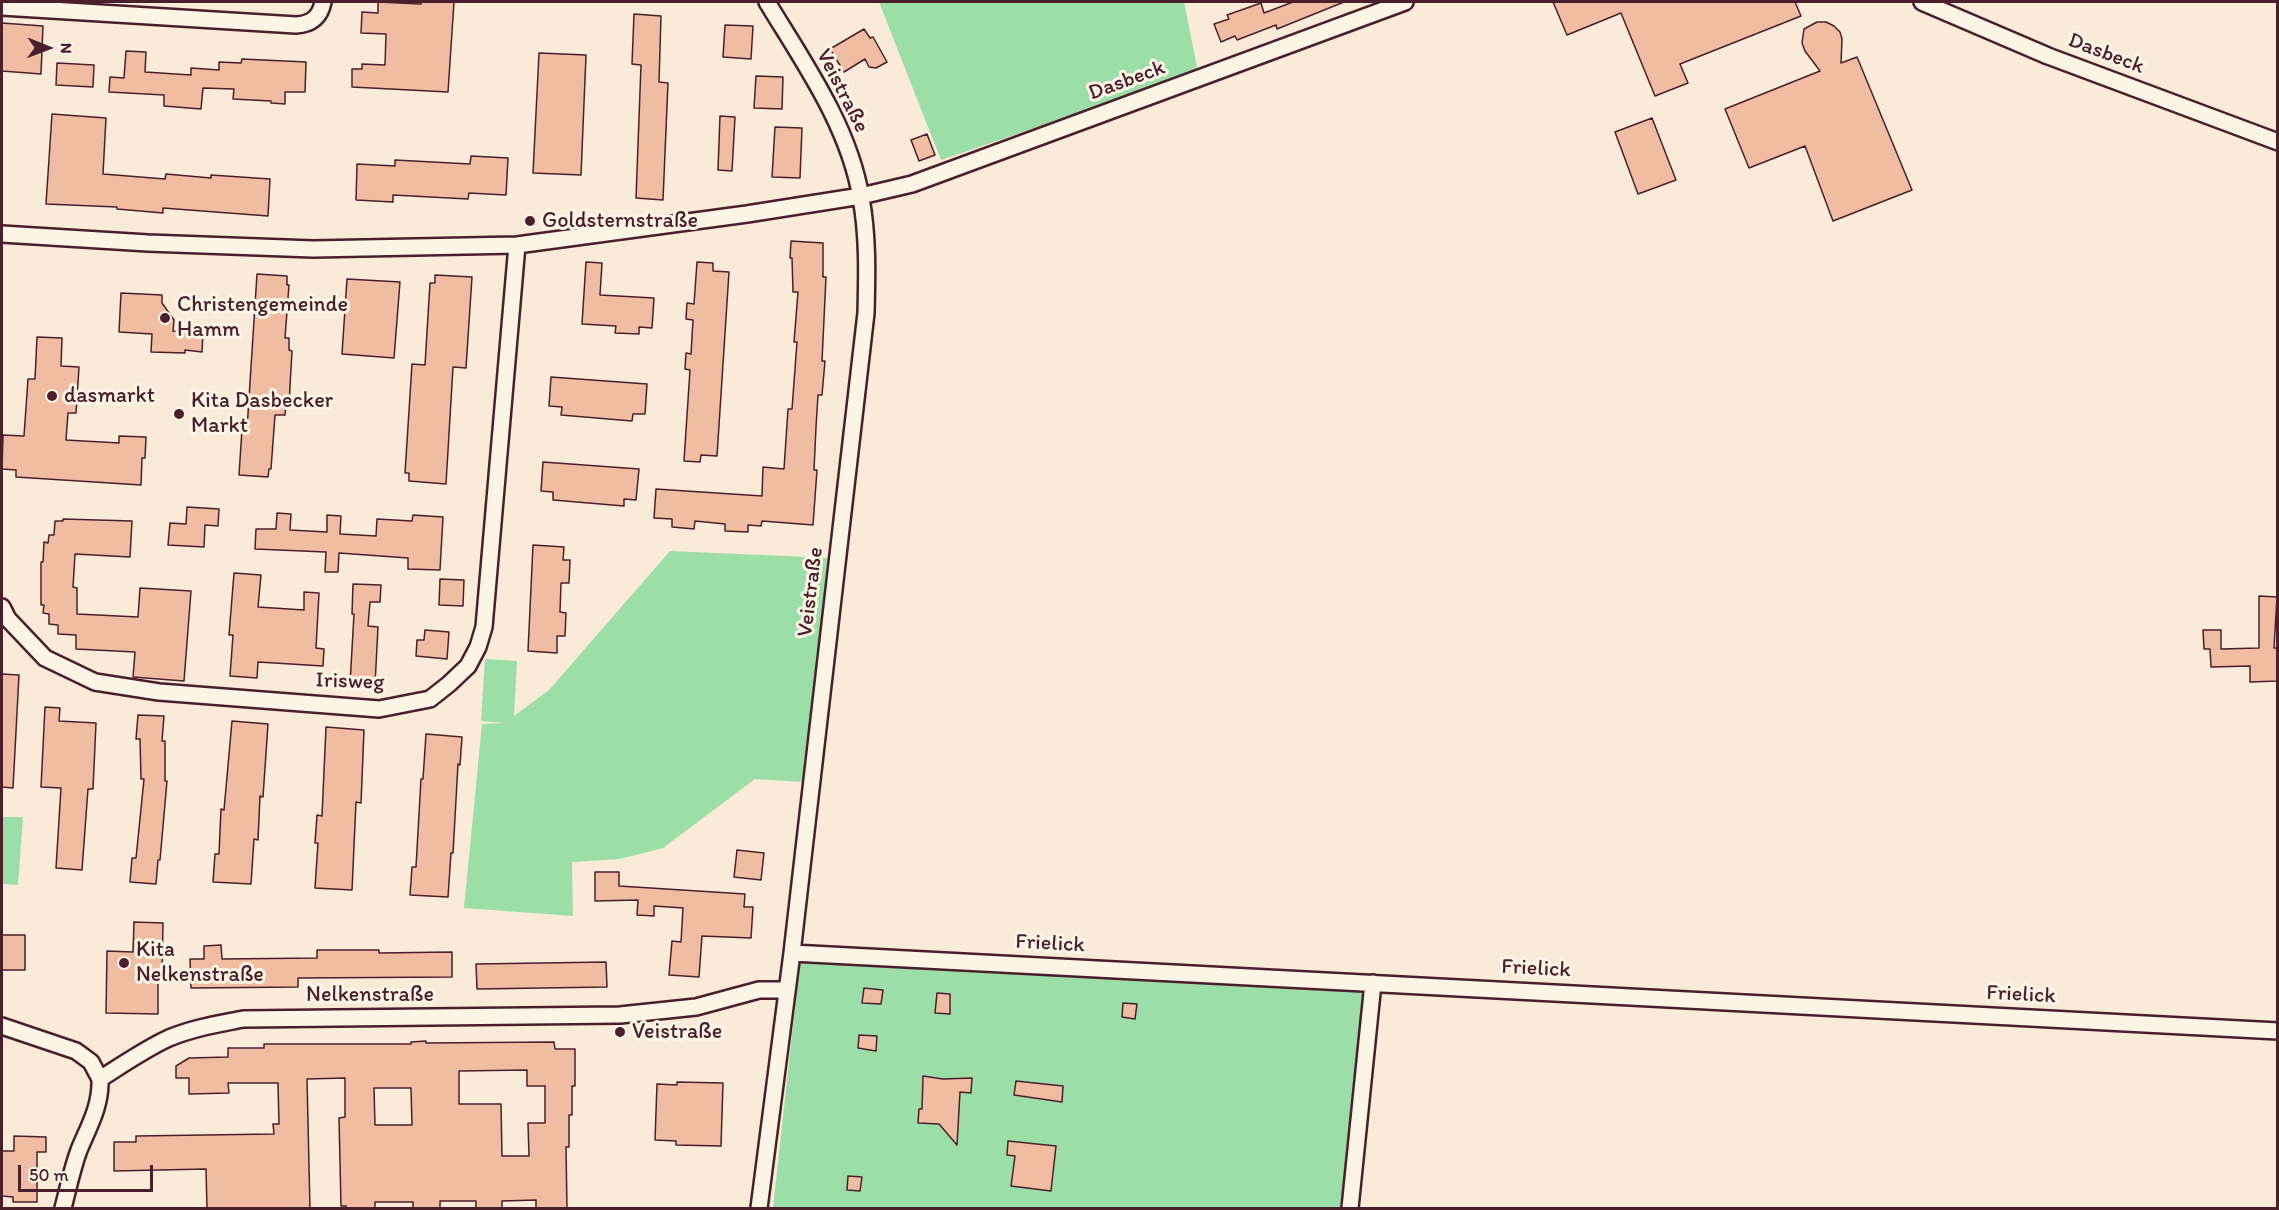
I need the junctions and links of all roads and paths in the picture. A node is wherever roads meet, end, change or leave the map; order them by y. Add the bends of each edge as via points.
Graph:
1 (322, 2) edge
2 (766, 2) edge
3 (1405, 2) edge
4 (1922, 2) edge
5 (2, 7) edge
6 (2277, 142) edge
7 (861, 196) junction
8 (2, 234) edge
9 (517, 245) junction
10 (2, 607) edge
11 (792, 953) junction
12 (1373, 983) junction
13 (787, 990) junction
14 (2, 1026) edge
15 (2277, 1031) edge
16 (100, 1079) junction
17 (63, 1209) edge
18 (759, 1209) edge
19 (1350, 1209) edge

1 - 5 street via 320,13 305,25
2 - 7 street, Veistraße via 820,90 844,139
3 - 7 street, Dasbeck via 912,184
4 - 6 street, Dasbeck via 2048,56
7 - 9 street
7 - 11 street, Veistraße via 867,250 867,313
8 - 9 street via 313,249
9 - 10 street, Irisweg via 484,627 468,666 430,699 379,709 159,692 95,682 45,658
11 - 12 street, Frielick
11 - 13 street, Veistraße
12 - 15 street, Frielick
12 - 19 street
13 - 16 street, Nelkenstraße via 759,990 696,1006 620,1015 243,1019 170,1038
13 - 18 street, Veistraße
14 - 16 street via 76,1051 91,1062
16 - 17 street via 101,1095 79,1150

